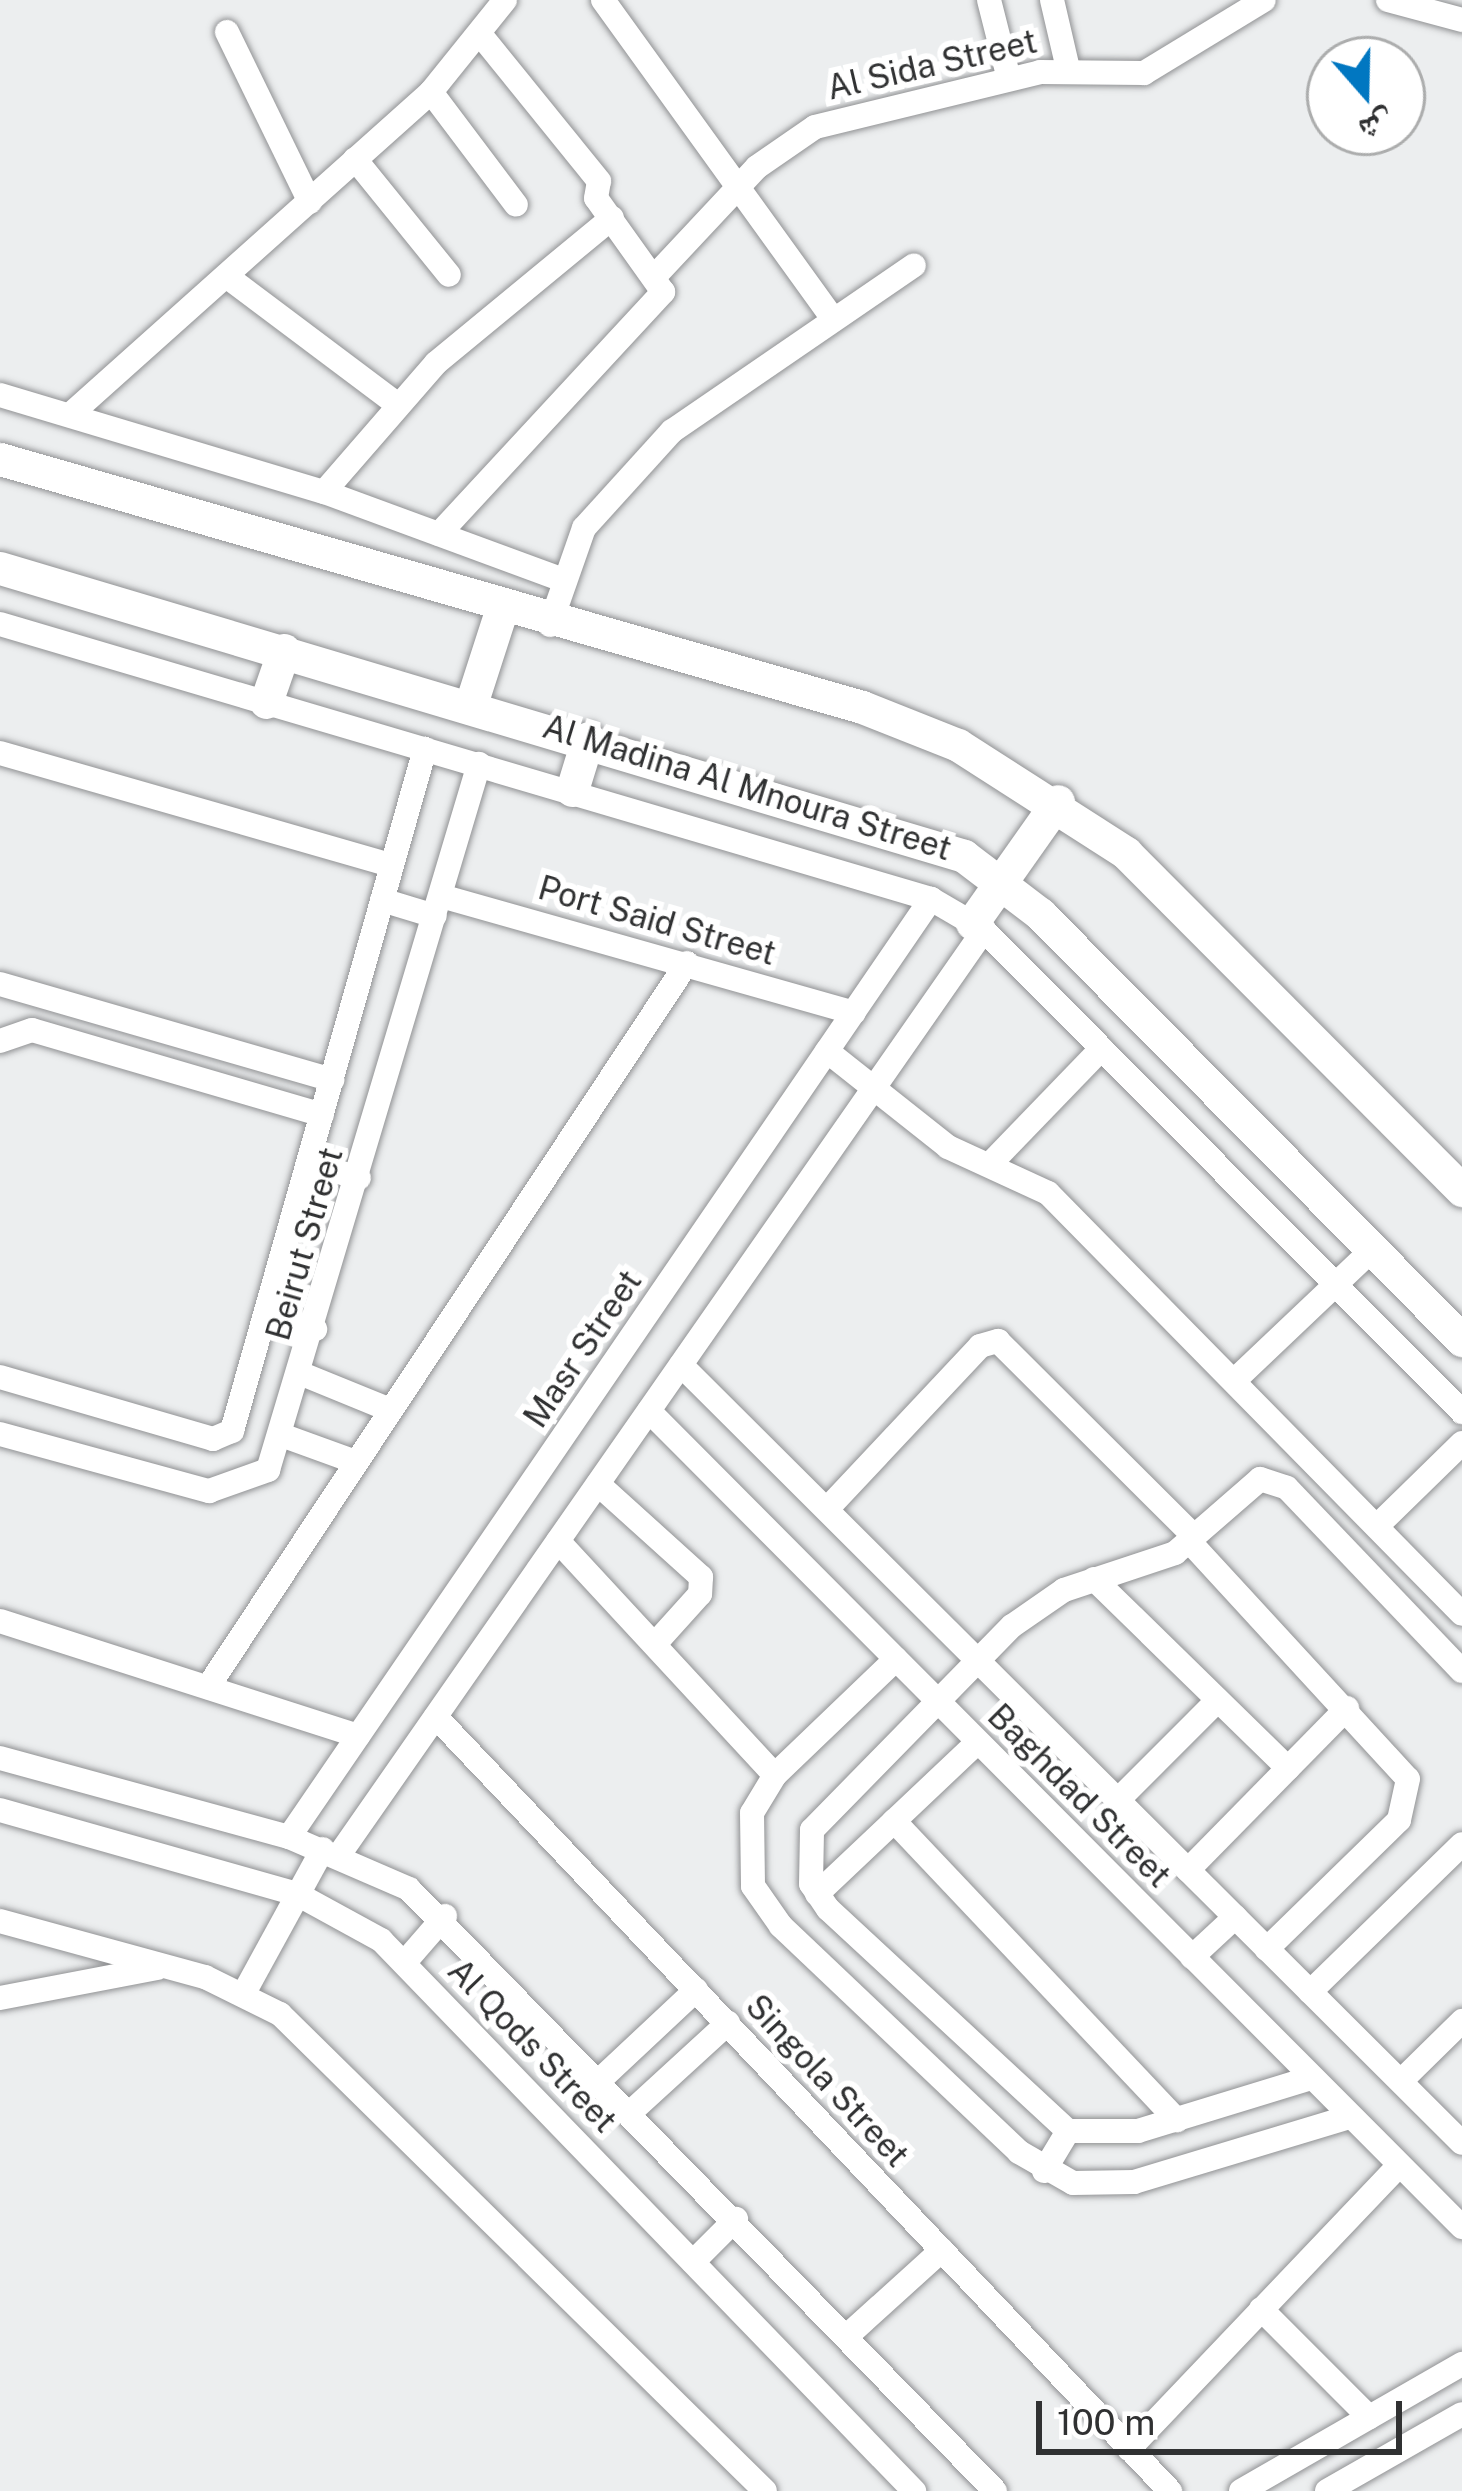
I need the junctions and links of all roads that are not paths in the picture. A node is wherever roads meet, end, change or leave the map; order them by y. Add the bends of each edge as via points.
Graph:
1 (469, 0) edge
2 (505, 0) edge
3 (603, 0) edge
4 (989, 0) edge
5 (1052, 0) edge
6 (1388, 0) edge
7 (1251, 4) edge
8 (1452, 12) edge
9 (485, 31) junction
10 (227, 32) dead end
11 (1068, 69) junction
12 (1009, 79) junction
13 (431, 92) junction
14 (355, 159) junction
15 (741, 184) junction
16 (310, 202) junction
17 (516, 206) dead end
18 (612, 218) junction
19 (914, 265) dead end
20 (448, 275) dead end
21 (656, 276) junction
22 (229, 278) junction
23 (831, 316) junction
24 (0, 371) edge
25 (3, 396) edge
26 (397, 404) junction
27 (71, 414) junction
28 (0, 459) edge
29 (324, 492) junction
30 (439, 534) junction
31 (0, 568) edge
32 (558, 578) junction
33 (501, 611) junction
34 (0, 624) edge
35 (550, 625) junction
36 (284, 650) junction
37 (266, 702) junction
38 (471, 704) junction
39 (588, 738) junction
40 (425, 748) junction
41 (0, 753) edge
42 (479, 764) junction
43 (572, 790) junction
44 (1058, 801) junction
45 (391, 866) junction
46 (1003, 880) junction
47 (932, 899) junction
48 (382, 900) junction
49 (438, 906) junction
50 (978, 927) junction
51 (687, 963) junction
52 (0, 984) edge
53 (854, 1013) junction
54 (0, 1042) edge
55 (1101, 1049) junction
56 (827, 1051) junction
57 (332, 1080) junction
58 (871, 1086) junction
59 (322, 1115) junction
60 (993, 1161) junction
61 (309, 1163) junction
62 (359, 1178) junction
63 (1462, 1190) edge
64 (1373, 1249) junction
65 (1336, 1285) junction
66 (267, 1316) junction
67 (315, 1329) junction
68 (1462, 1340) edge
69 (681, 1365) junction
70 (302, 1374) junction
71 (0, 1377) edge
72 (1236, 1379) junction
73 (390, 1410) junction
74 (649, 1411) junction
75 (1462, 1412) edge
76 (0, 1435) edge
77 (284, 1436) junction
78 (1462, 1443) edge
79 (356, 1462) junction
80 (598, 1484) junction
81 (828, 1508) junction
82 (1377, 1526) junction
83 (1192, 1539) junction
84 (558, 1541) junction
85 (1094, 1579) junction
86 (1462, 1614) edge
87 (0, 1621) edge
88 (655, 1644) junction
89 (976, 1658) junction
90 (896, 1659) junction
91 (1462, 1671) edge
92 (208, 1687) junction
93 (932, 1696) junction
94 (1218, 1700) junction
95 (1347, 1708) junction
96 (436, 1717) junction
97 (358, 1736) junction
98 (979, 1742) junction
99 (0, 1758) edge
100 (1288, 1768) junction
101 (775, 1774) junction
102 (1118, 1799) junction
103 (0, 1810) edge
104 (894, 1821) junction
105 (289, 1838) junction
106 (1462, 1844) edge
107 (331, 1852) junction
108 (1188, 1870) junction
109 (297, 1894) junction
110 (817, 1894) junction
111 (446, 1916) junction
112 (1235, 1917) junction
113 (0, 1921) edge
114 (1267, 1949) junction
115 (1192, 1957) junction
116 (405, 1961) junction
117 (163, 1966) junction
118 (696, 1990) junction
119 (1310, 1992) junction
120 (244, 1993) junction
121 (0, 1998) edge
122 (1462, 2021) edge
123 (728, 2024) junction
124 (602, 2078) junction
125 (1311, 2078) junction
126 (1401, 2081) junction
127 (634, 2110) junction
128 (1349, 2116) junction
129 (1177, 2120) junction
130 (1067, 2131) junction
131 (1462, 2143) edge
132 (1399, 2164) junction
133 (1044, 2171) junction
134 (736, 2219) junction
135 (1462, 2227) edge
136 (942, 2250) junction
137 (694, 2261) junction
138 (1261, 2309) junction
139 (848, 2336) junction
140 (1462, 2364) edge
141 (1462, 2414) edge
142 (1369, 2417) junction
143 (1130, 2449) junction
144 (765, 2491) edge
145 (914, 2491) edge
146 (995, 2491) edge
147 (1170, 2491) edge
148 (1241, 2491) edge
149 (1327, 2491) edge

1 - 9 street
2 - 9 street
3 - 15 street
4 - 12 street
5 - 11 street
6 - 8 street
7 - 11 street, Al Sida Street via 1155,69
9 - 13 street
9 - 18 street via 599,181
10 - 16 street
11 - 12 street, Al Sida Street
12 - 15 street, Al Sida Street via 815,127
13 - 14 street
13 - 17 street
14 - 16 street
14 - 20 street
15 - 21 street, Al Sida Street
15 - 23 street
16 - 22 street
18 - 21 street
18 - 26 street via 520,286
19 - 23 street
21 - 30 street, Al Sida Street via 662,296
22 - 26 street
22 - 27 street
23 - 32 street via 672,430 584,527
24 - 25 street
25 - 27 street
26 - 29 street
27 - 29 street
28 - 33 main road
29 - 30 street
30 - 32 street
31 - 36 main road, Al Madina Al Mnoura Street
32 - 35 street
33 - 35 main road
33 - 38 main road
34 - 37 street
35 - 44 main road via 862,706
36 - 37 main road
36 - 38 main road, Al Madina Al Mnoura Street
37 - 40 street
38 - 39 main road, Al Madina Al Mnoura Street
39 - 43 main road
39 - 46 main road, Al Madina Al Mnoura Street via 921,838
40 - 42 street
40 - 45 street, Beirut Street
41 - 45 street
42 - 43 street
42 - 49 street, Beirut Street
43 - 47 street
44 - 46 main road
44 - 63 main road via 1126,853
45 - 48 street, Beirut Street
46 - 50 main road
46 - 64 main road, Al Madina Al Mnoura Street
47 - 50 street
47 - 53 street, Masr Street
48 - 49 street, Port Said Street
48 - 57 street, Beirut Street
49 - 51 street, Port Said Street
49 - 62 street, Beirut Street
50 - 55 street
50 - 58 street
51 - 53 street, Port Said Street
51 - 73 street
52 - 57 street
53 - 56 street, Masr Street
54 - 59 street via 32,1030
55 - 60 street
55 - 65 street
56 - 58 street
56 - 97 street, Masr Street
57 - 59 street, Beirut Street
58 - 60 street via 948,1147
58 - 69 street
59 - 61 street, Beirut Street
60 - 72 street via 1067,1210
61 - 62 street
61 - 66 street, Beirut Street
62 - 67 street, Beirut Street
64 - 65 street
64 - 68 main road, Al Madina Al Mnoura Street
65 - 72 street
65 - 75 street
66 - 67 street
66 - 71 street, Beirut Street via 224,1437
67 - 70 street, Beirut Street
69 - 74 street
69 - 81 street, Baghdad Street
70 - 73 street
70 - 77 street, Beirut Street
72 - 82 street
73 - 79 street
74 - 80 street
74 - 90 street, Baghdad Street
76 - 77 street, Beirut Street via 209,1491 251,1484
77 - 79 street
78 - 82 street
79 - 92 street
80 - 84 street
80 - 88 street via 700,1576 700,1594
81 - 83 street via 980,1346 998,1341
81 - 89 street, Baghdad Street
82 - 86 street
83 - 85 street
83 - 91 street via 1246,1484 1275,1481
83 - 95 street
84 - 88 street
84 - 96 street
85 - 89 street via 1037,1606
85 - 94 street
87 - 92 street
88 - 101 street
89 - 93 street
89 - 102 street, Baghdad Street
90 - 93 street, Baghdad Street
90 - 101 street
92 - 97 street
93 - 98 street, Baghdad Street
93 - 110 street via 826,1806 807,1857
94 - 100 street
94 - 102 street
95 - 100 street
95 - 114 street via 1400,1766 1407,1808
96 - 107 street
96 - 118 street, Singola Street
97 - 105 street, Masr Street
98 - 104 street
98 - 115 street, Baghdad Street
99 - 105 street
100 - 108 street
101 - 133 street via 747,1837 765,1907
102 - 108 street, Baghdad Street
103 - 109 street, Al Qods Street
104 - 110 street
104 - 129 street
105 - 107 street
106 - 119 street
107 - 109 street
107 - 111 street
108 - 112 street, Baghdad Street
109 - 116 street, Al Qods Street
109 - 120 street
110 - 130 street
111 - 116 street
111 - 124 street
112 - 114 street, Baghdad Street
112 - 115 street
113 - 117 street
114 - 119 street, Baghdad Street
115 - 125 street, Baghdad Street
116 - 137 street, Al Qods Street
117 - 120 street
117 - 121 street
118 - 123 street, Singola Street
118 - 124 street
119 - 126 street, Baghdad Street
120 - 144 street via 312,2042
122 - 126 street
123 - 127 street
123 - 136 street, Singola Street
124 - 127 street
125 - 128 street, Baghdad Street
125 - 129 street
126 - 131 street, Baghdad Street
127 - 134 street
128 - 132 street, Baghdad Street
128 - 133 street via 1134,2182
129 - 130 street via 1118,2135
130 - 133 street
132 - 135 street, Baghdad Street
132 - 138 street
134 - 137 street
134 - 139 street
136 - 139 street
136 - 143 street, Singola Street
137 - 145 street, Al Qods Street
138 - 142 street
138 - 143 street
139 - 146 street
140 - 142 street
141 - 149 street
142 - 148 street
143 - 147 street, Singola Street

